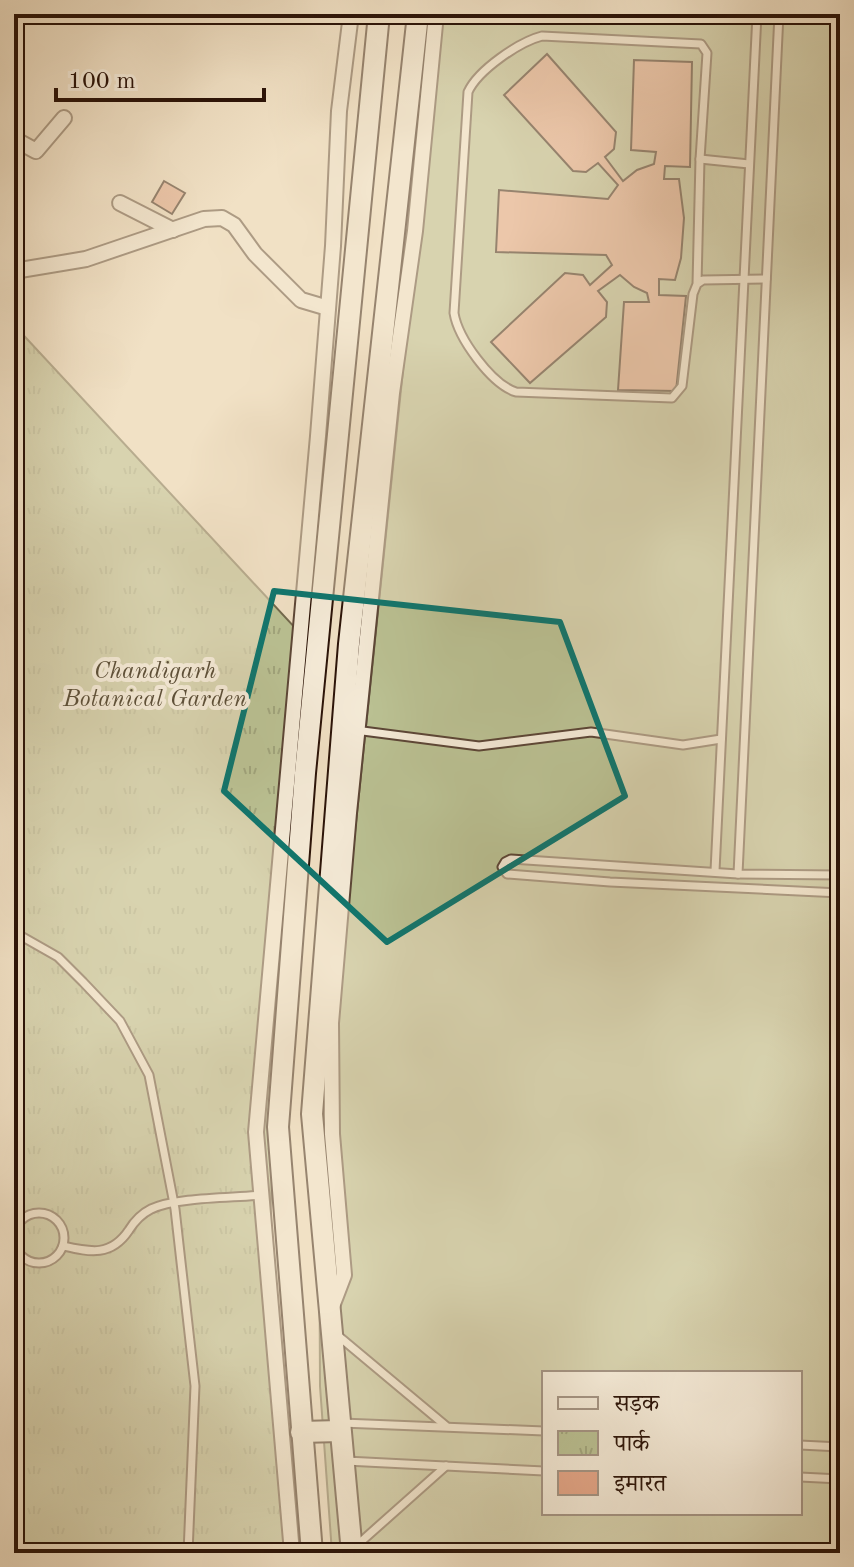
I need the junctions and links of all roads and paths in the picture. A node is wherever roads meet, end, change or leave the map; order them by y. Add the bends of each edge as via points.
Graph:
1 (20, 14) edge
2 (351, 14) edge
3 (379, 14) edge
4 (418, 14) edge
5 (436, 14) edge
6 (757, 14) edge
7 (779, 14) edge
8 (14, 25) edge
9 (64, 118) dead end
10 (14, 139) edge
11 (700, 159) junction
12 (749, 164) junction
13 (120, 203) dead end
14 (173, 230) junction
15 (14, 271) edge
16 (744, 279) junction
17 (766, 279) junction
18 (697, 284) junction
19 (328, 308) junction
20 (350, 730) junction
21 (721, 739) junction
22 (715, 871) junction
23 (738, 874) junction
24 (840, 875) edge
25 (840, 893) edge
26 (14, 932) edge
27 (262, 1195) junction
28 (174, 1203) junction
29 (63, 1246) junction
30 (330, 1320) junction
31 (446, 1426) junction
32 (340, 1427) junction
33 (542, 1431) edge
34 (301, 1432) junction
35 (802, 1445) edge
36 (840, 1447) edge
37 (343, 1460) junction
38 (446, 1466) junction
39 (542, 1471) edge
40 (802, 1477) edge
41 (840, 1479) edge
42 (352, 1552) edge
43 (188, 1553) edge
44 (292, 1553) edge
45 (312, 1553) edge

1 - 8 street
2 - 19 street via 339,111
3 - 34 main road via 306,758 278,1127
4 - 20 main road via 349,644
5 - 20 street via 415,231
6 - 12 lane
7 - 17 lane
9 - 10 street via 36,151
11 - 12 lane
11 - 18 lane
11 - 18 lane via 707,53 701,44 557,34 521,44 477,77 468,92 454,313 489,374 508,390 666,399 682,386
12 - 16 lane
13 - 14 street
14 - 15 street via 86,259
14 - 19 street via 222,218 301,300
16 - 17 lane
16 - 18 lane
16 - 21 lane
17 - 23 lane
19 - 27 street via 258,1104
20 - 21 lane via 479,746 591,732 683,745
20 - 30 main road via 312,1114
21 - 22 lane
22 - 23 lane
22 - 25 lane via 511,859 502,867 507,874 610,882
23 - 24 lane
26 - 28 lane via 58,957 120,1021 149,1075
27 - 28 lane
27 - 44 street
28 - 29 lane via 142,1215 104,1251
28 - 43 lane via 195,1386
29 - 29 lane via 52,1259 36,1263 16,1247 16,1230 31,1214 47,1214 63,1230
30 - 31 lane
30 - 32 main road
31 - 32 lane
31 - 33 lane
32 - 34 main road
32 - 37 main road
34 - 45 main road
35 - 36 lane
37 - 38 lane
37 - 42 main road
38 - 39 lane
38 - 42 lane
40 - 41 lane

